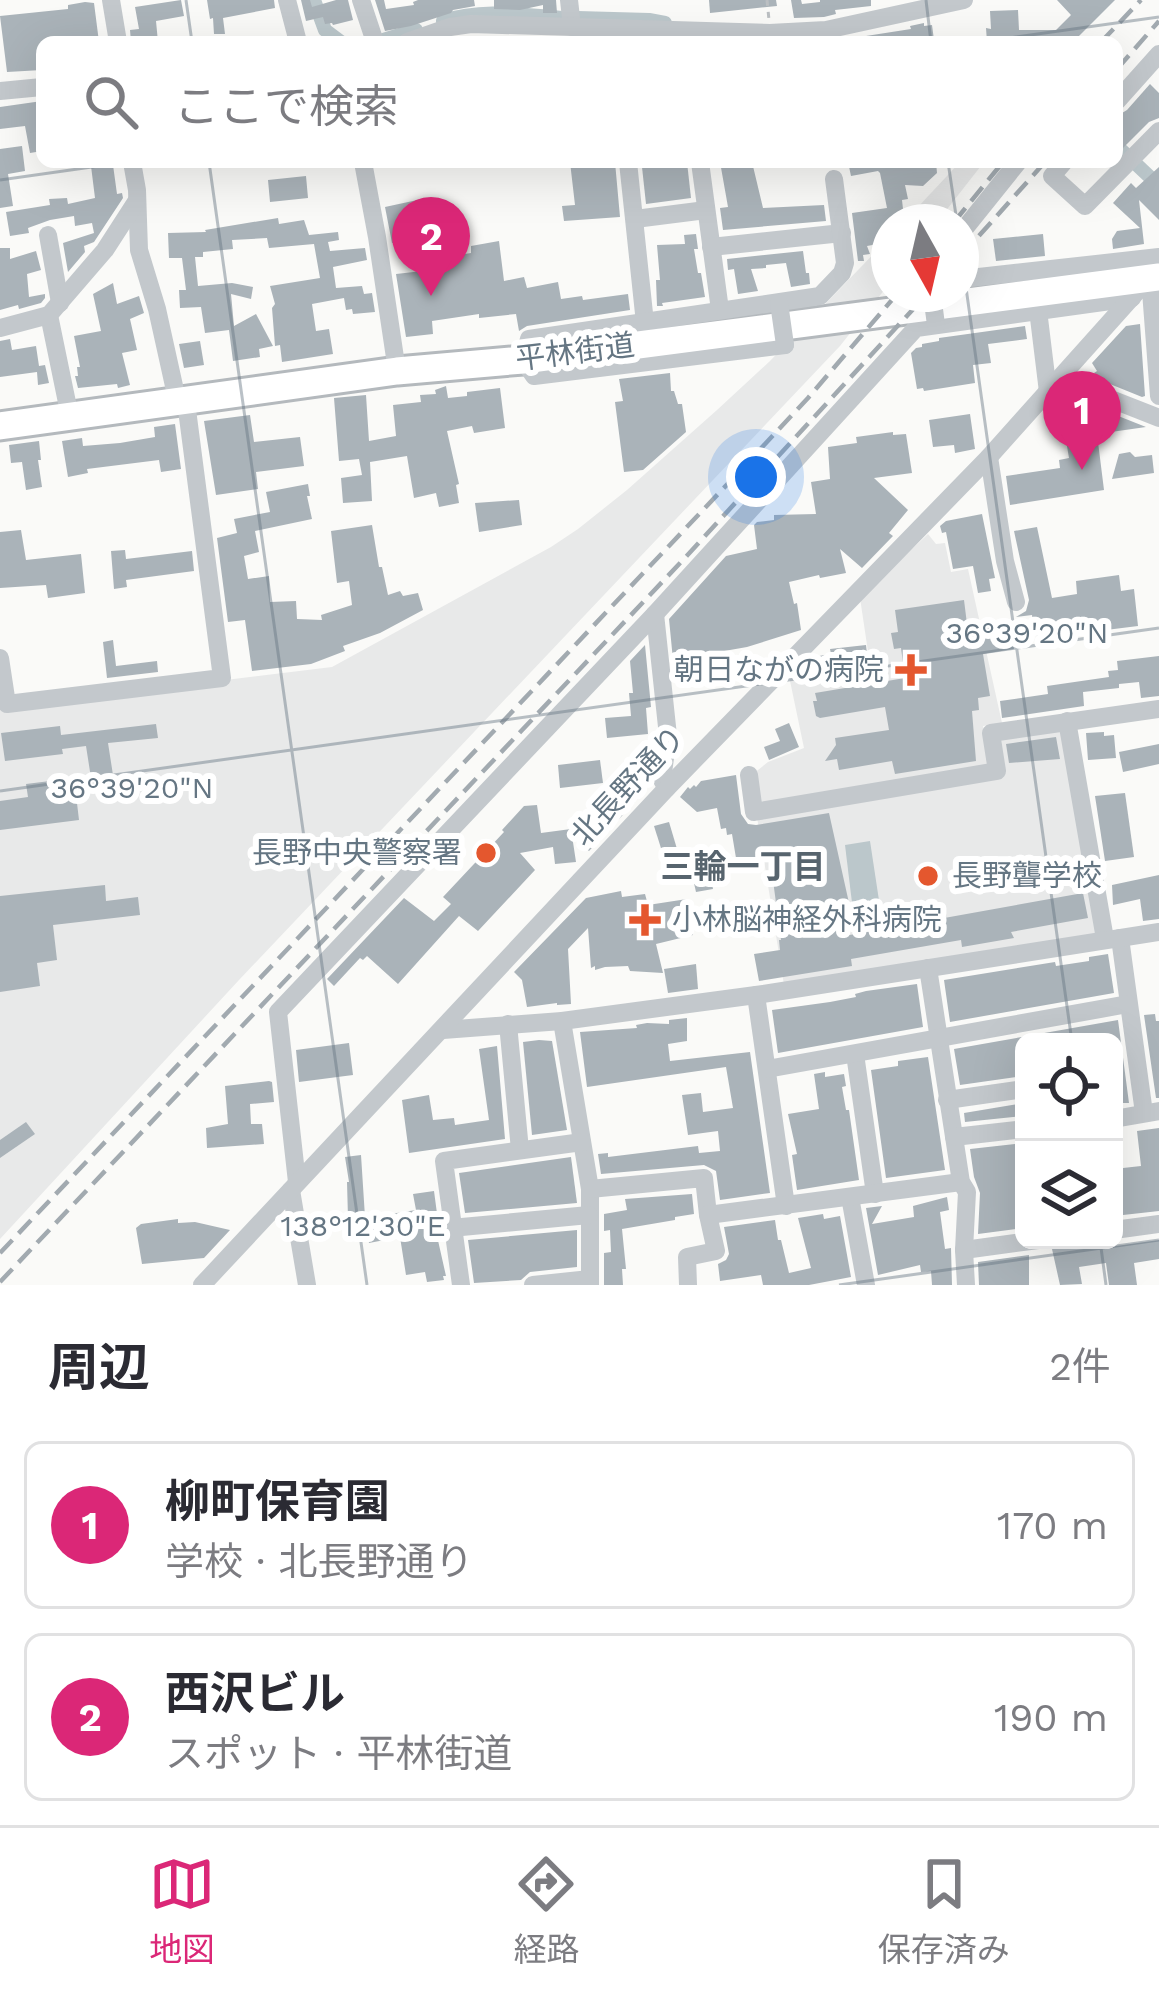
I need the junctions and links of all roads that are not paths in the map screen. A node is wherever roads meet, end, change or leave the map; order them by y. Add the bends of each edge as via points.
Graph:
1 (110, 0) edge
2 (287, 0) edge
3 (362, 0) edge
4 (569, 0) edge
5 (964, 0) edge
6 (921, 5) edge
7 (874, 20) junction
8 (572, 27) junction
9 (117, 36) edge
10 (296, 36) edge
11 (373, 36) edge
12 (424, 36) edge
13 (874, 36) edge
14 (1159, 54) edge
15 (36, 87) edge
16 (0, 90) edge
17 (1123, 94) edge
18 (1159, 130) edge
19 (1123, 166) edge
20 (133, 168) edge
21 (364, 168) edge
22 (629, 168) edge
23 (701, 168) edge
24 (1013, 168) edge
25 (1053, 168) edge
26 (1121, 168) edge
27 (834, 179) dead end
28 (136, 202) junction
29 (706, 210) junction
30 (979, 211) edge
31 (635, 219) junction
32 (842, 233) junction
33 (48, 235) dead end
34 (711, 247) junction
35 (1152, 276) edge
36 (979, 279) edge
37 (779, 303) junction
38 (55, 309) junction
39 (720, 310) junction
40 (1037, 310) junction
41 (934, 312) edge
42 (646, 322) junction
43 (936, 325) junction
44 (2, 326) edge
45 (523, 360) junction
46 (397, 371) junction
47 (1054, 386) junction
48 (1159, 396) edge
49 (182, 403) junction
50 (70, 417) junction
51 (1159, 418) edge
52 (0, 426) edge
53 (988, 458) junction
54 (1016, 602) dead end
55 (655, 614) junction
56 (0, 658) edge
57 (1159, 709) edge
58 (1067, 721) junction
59 (749, 775) dead end
60 (667, 788) junction
61 (1159, 932) edge
62 (1113, 939) junction
63 (928, 968) junction
64 (756, 995) junction
65 (1128, 1004) junction
66 (562, 1021) junction
67 (508, 1024) junction
68 (443, 1030) junction
69 (938, 1038) junction
70 (855, 1054) junction
71 (767, 1069) junction
72 (1015, 1090) edge
73 (947, 1100) junction
74 (1151, 1112) edge
75 (1015, 1130) edge
76 (954, 1137) junction
77 (582, 1142) junction
78 (520, 1150) junction
79 (961, 1182) junction
80 (294, 1186) junction
81 (590, 1189) junction
82 (875, 1194) junction
83 (850, 1197) junction
84 (786, 1206) junction
85 (590, 1215) junction
86 (707, 1215) junction
87 (1159, 1223) edge
88 (452, 1228) junction
89 (1123, 1229) edge
90 (1015, 1243) edge
91 (964, 1250) junction
92 (590, 1282) edge
93 (202, 1285) edge
94 (308, 1285) edge
95 (461, 1285) edge
96 (533, 1285) edge
97 (688, 1285) edge
98 (866, 1285) edge
99 (966, 1285) edge

1 - 9 street
2 - 10 street
3 - 11 street
4 - 8 street
5 - 6 street
6 - 7 street
7 - 8 street via 770,33
7 - 13 street
8 - 12 street via 471,24
14 - 17 street
15 - 16 street
18 - 19 street
20 - 28 street
21 - 46 street
22 - 31 street
23 - 29 street
24 - 30 street
25 - 26 street via 1085,206
27 - 32 street
28 - 38 street
28 - 49 street via 142,261
29 - 31 street
29 - 34 street
31 - 42 street
32 - 34 street
32 - 37 street via 845,262 832,286
33 - 38 street
34 - 39 street
35 - 36 street
35 - 40 street
35 - 45 highway, 平林街道
35 - 47 street, 北長野通り
35 - 48 street
37 - 39 street
37 - 45 street, bridge via 784,345 534,376
38 - 44 street
38 - 50 street
39 - 42 street
40 - 43 street
40 - 47 street
41 - 43 street, bridge
42 - 45 street via 530,339
43 - 55 street via 916,328
45 - 46 highway, 平林街道
46 - 49 highway, 平林街道
47 - 51 street
47 - 53 street, 北長野通り
49 - 50 highway, 平林街道
49 - 56 street via 222,678 8,704
50 - 52 highway, 平林街道
53 - 54 street
53 - 60 street, 北長野通り
55 - 60 street
55 - 80 street via 278,1012
57 - 58 street
58 - 59 street via 991,733 997,771 754,812
58 - 62 street
60 - 68 street, 北長野通り
61 - 62 street
62 - 63 street
62 - 65 street
63 - 64 street
63 - 69 street
64 - 66 street
64 - 71 street
65 - 69 street
65 - 74 street
66 - 67 street
66 - 77 street
67 - 68 street
67 - 78 street
68 - 80 street, 北長野通り
69 - 70 street
69 - 73 street
70 - 71 street
70 - 82 street
71 - 84 street
72 - 73 street
73 - 76 street
75 - 76 street
76 - 79 street
77 - 78 street
77 - 81 street
78 - 88 street via 444,1161
79 - 82 street
79 - 91 street via 968,1192
80 - 93 street, 北長野通り
80 - 94 street
81 - 85 street
81 - 86 street via 704,1178
82 - 83 street
83 - 84 street
83 - 98 street
84 - 86 street
85 - 88 street
85 - 92 street
86 - 97 street via 716,1251 687,1257
87 - 89 street
88 - 95 street
90 - 91 street
91 - 99 street
92 - 96 street

